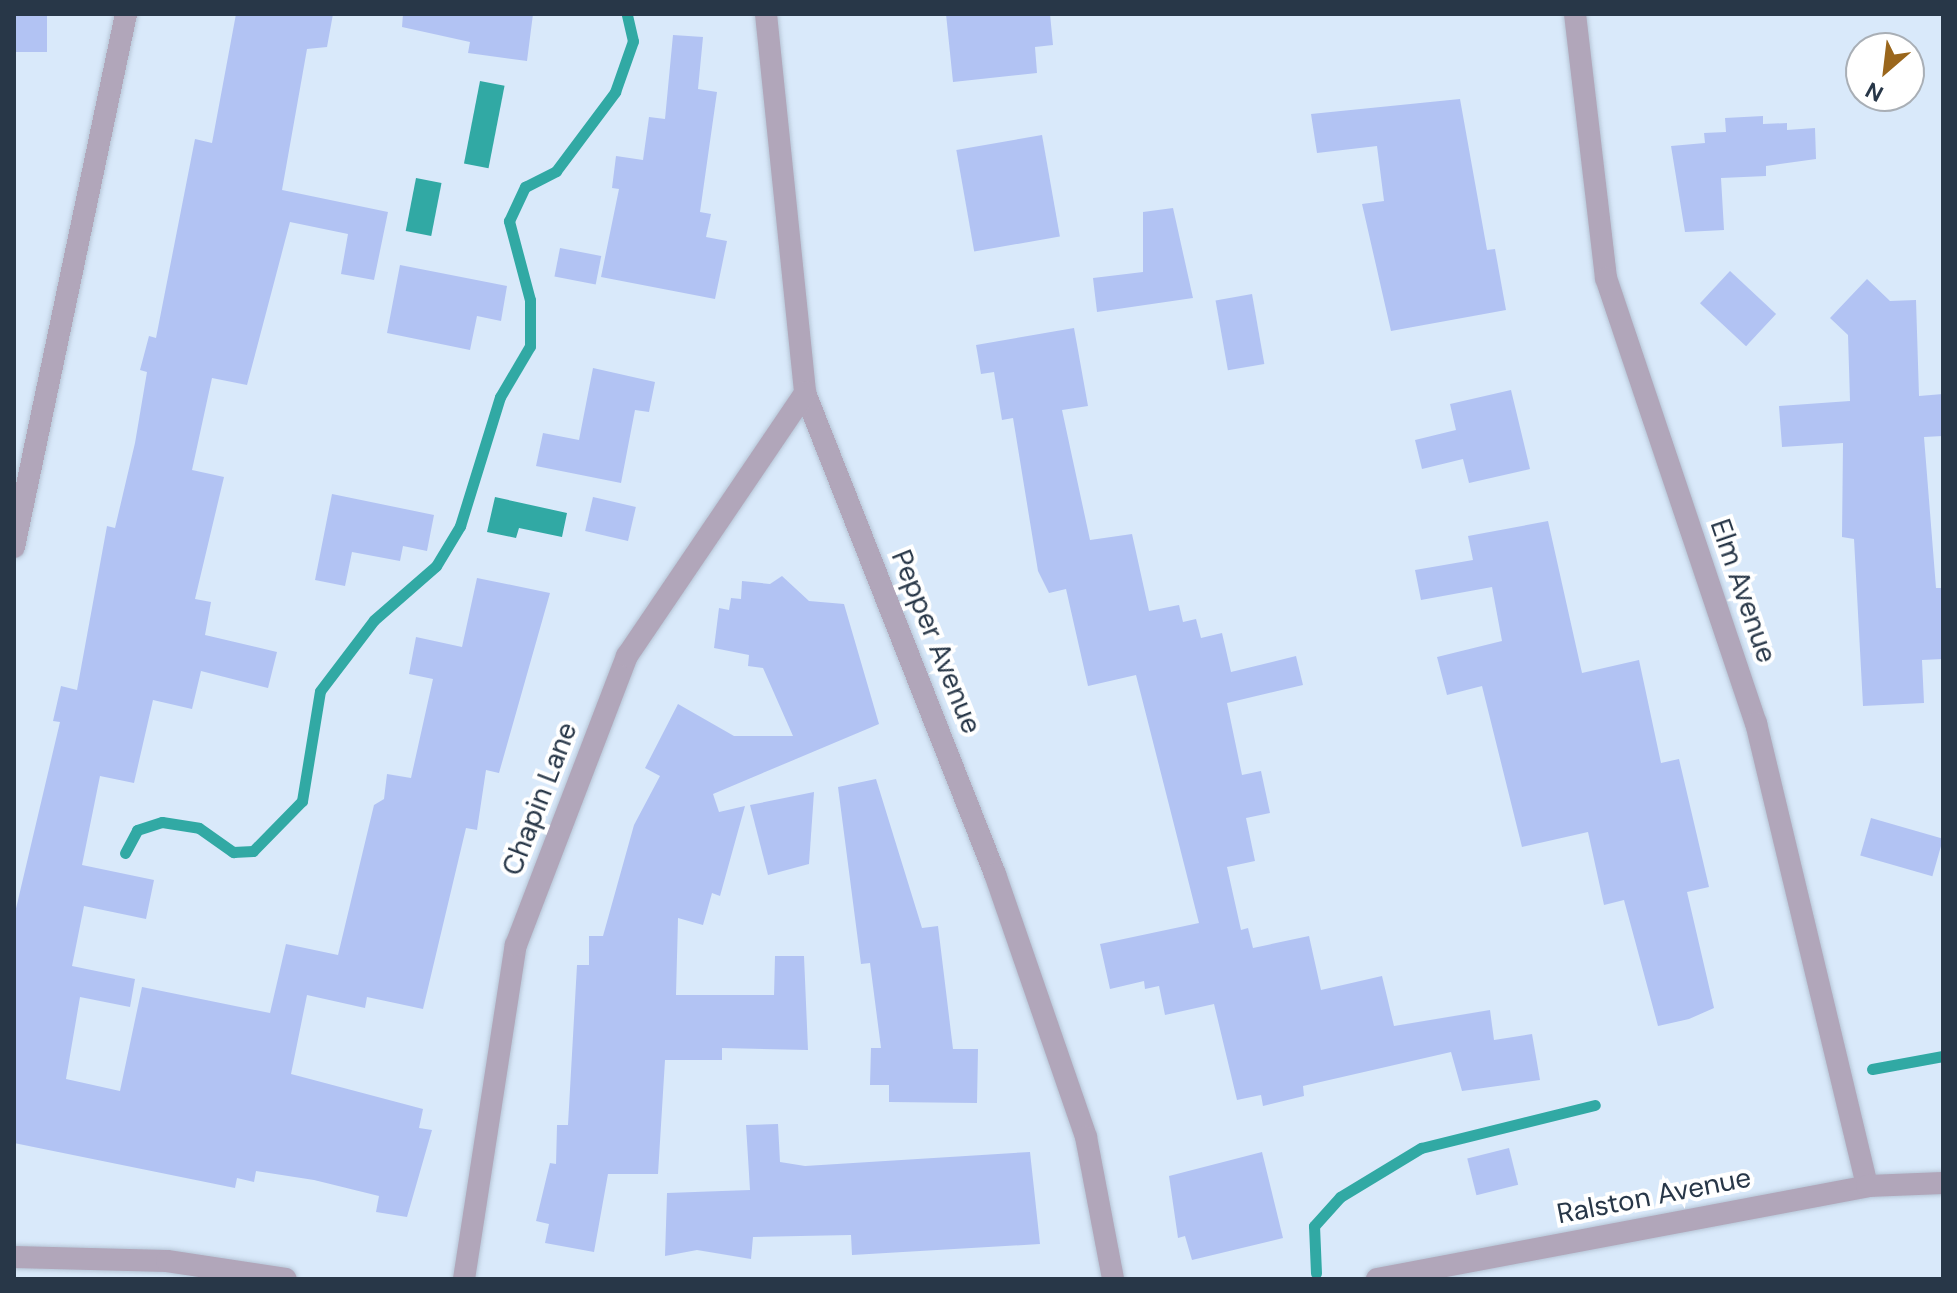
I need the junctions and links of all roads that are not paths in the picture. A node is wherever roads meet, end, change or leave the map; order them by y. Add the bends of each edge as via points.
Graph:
1 (126, 14) edge
2 (766, 14) edge
3 (1575, 14) edge
4 (805, 393) junction
5 (14, 547) edge
6 (1943, 1183) edge
7 (1867, 1186) junction
8 (14, 1257) edge
9 (286, 1279) edge
10 (464, 1279) edge
11 (1113, 1279) edge
12 (1377, 1279) edge

1 - 5 street
2 - 4 street, Pepper Avenue
3 - 7 street, Elm Avenue via 1606,278 1756,723
4 - 10 street, Chapin Lane via 627,656 516,945
4 - 11 street, Pepper Avenue via 995,874 1086,1137
6 - 7 street, Ralston Avenue
7 - 12 street, Ralston Avenue
8 - 9 street via 167,1261

